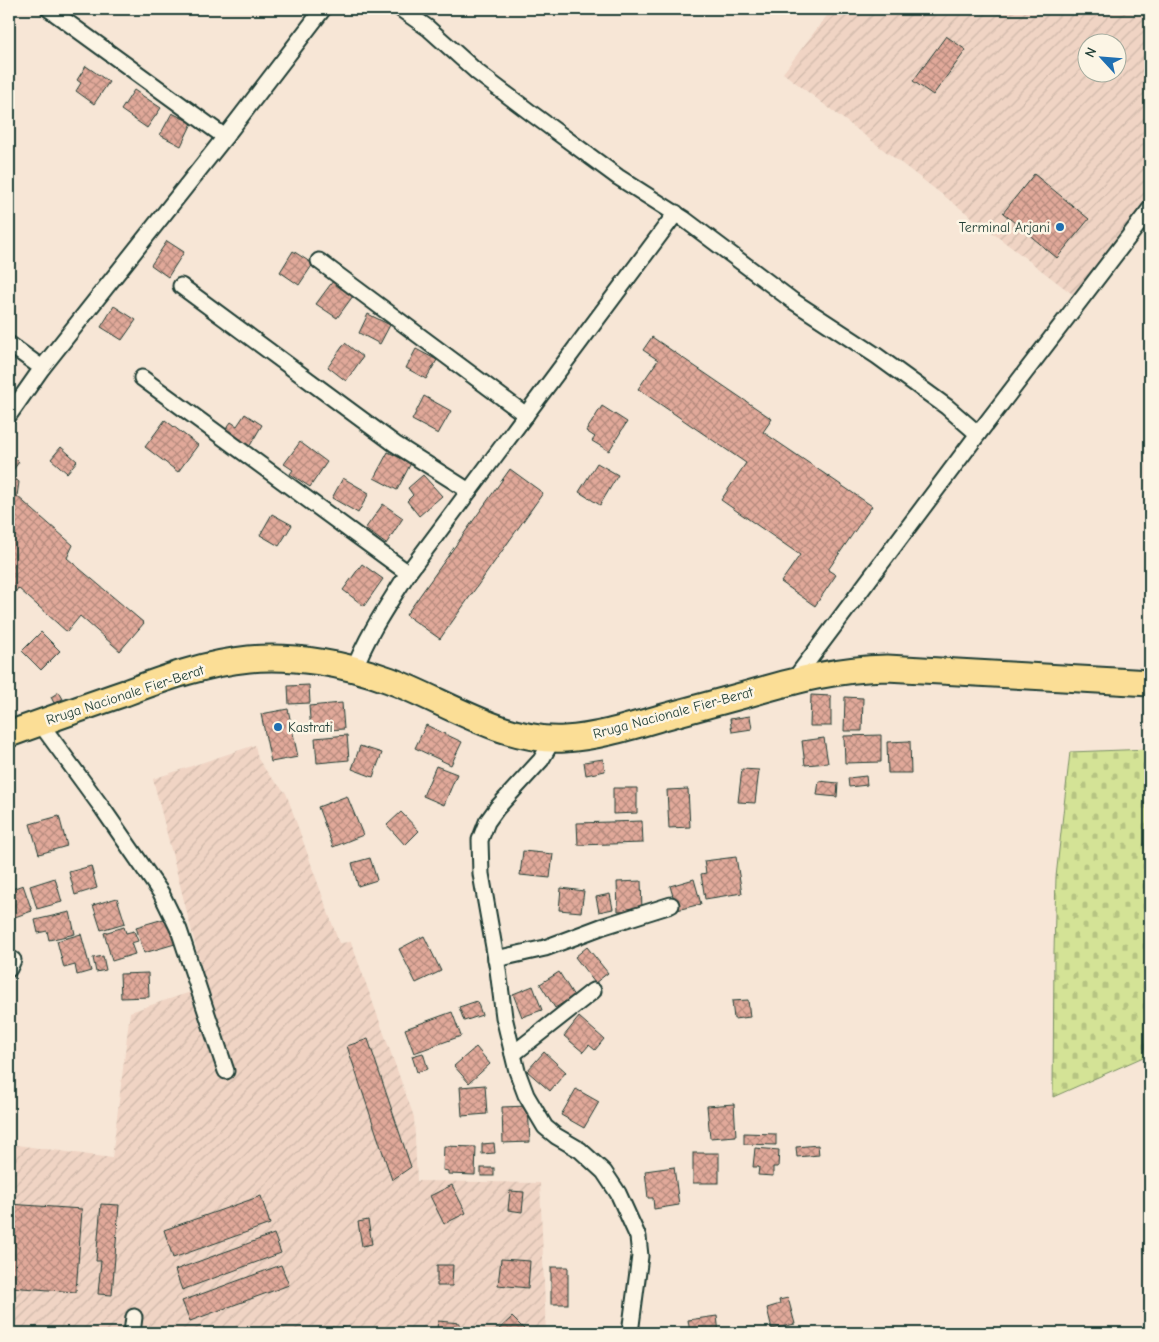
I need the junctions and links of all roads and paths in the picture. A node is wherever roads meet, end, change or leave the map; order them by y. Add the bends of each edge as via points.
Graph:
1 (49, 9) edge
2 (323, 9) edge
3 (401, 9) edge
4 (225, 137) junction
5 (1150, 210) edge
6 (676, 213) junction
7 (319, 261) dead end
8 (181, 286) dead end
9 (9, 344) edge
10 (42, 368) junction
11 (142, 378) dead end
12 (9, 415) edge
13 (526, 415) junction
14 (978, 434) junction
15 (469, 491) junction
16 (408, 574) junction
17 (354, 670) junction
18 (793, 681) junction
19 (1150, 683) edge
20 (40, 723) junction
21 (9, 734) edge
22 (553, 739) junction
23 (671, 905) dead end
24 (496, 959) junction
25 (593, 991) dead end
26 (513, 1054) junction
27 (226, 1071) dead end
28 (134, 1317) dead end
29 (132, 1333) edge
30 (630, 1333) edge

1 - 4 street
2 - 4 street
3 - 6 street via 523,107 618,176
4 - 10 street
5 - 14 street
6 - 13 street
6 - 14 street via 793,301 947,407
7 - 13 street
8 - 15 street via 395,444
9 - 10 street
10 - 12 street
11 - 16 street
13 - 15 street
14 - 18 street
15 - 16 street
16 - 17 street via 362,646
17 - 20 main road, Rruga Nacionale Fier-Berat via 281,658 232,661 169,677
17 - 22 main road, Rruga Nacionale Fier-Berat via 387,679 501,729 529,737
18 - 19 main road, Rruga Nacionale Fier-Berat via 844,671 887,668
18 - 22 main road, Rruga Nacionale Fier-Berat via 632,726
20 - 21 main road, Rruga Nacionale Fier-Berat
20 - 27 street via 161,893 179,930
22 - 24 street via 541,760 497,808 480,840 481,874
23 - 24 street via 545,948
24 - 26 street
25 - 26 street
26 - 30 street via 526,1095 546,1127 580,1150 604,1172 630,1217 638,1237 640,1256
28 - 29 street

